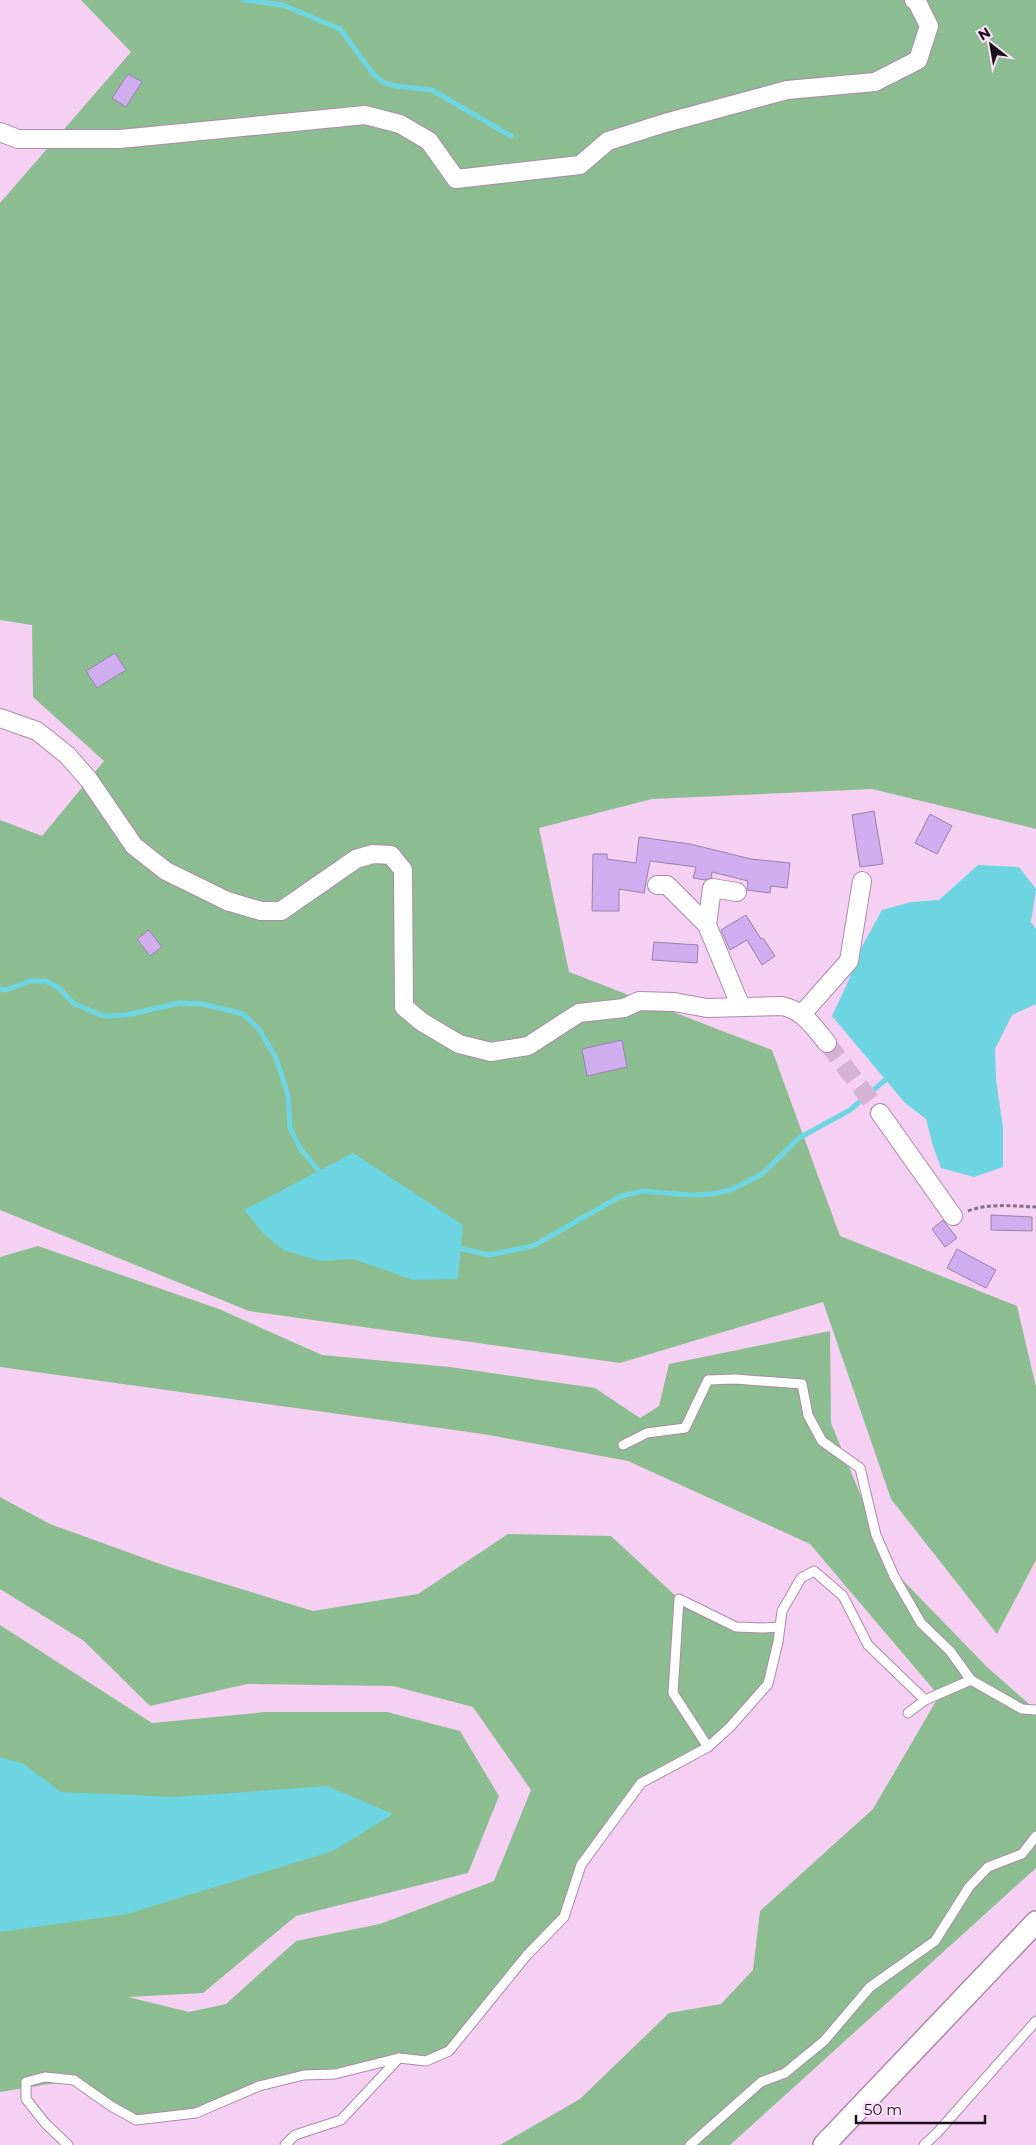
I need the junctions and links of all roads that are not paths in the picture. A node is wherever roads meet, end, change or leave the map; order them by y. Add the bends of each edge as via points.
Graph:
1 (914, 0) edge
2 (0, 132) edge
3 (0, 718) edge
4 (862, 880) dead end
5 (657, 885) dead end
6 (737, 892) dead end
7 (707, 925) junction
8 (741, 1007) junction
9 (802, 1014) junction
10 (827, 1043) tunnel mouth
11 (880, 1113) tunnel mouth
12 (953, 1216) road end
13 (624, 1445) dead end
14 (780, 1627) junction
15 (971, 1680) junction
16 (925, 1700) junction
17 (1036, 1710) edge
18 (908, 1713) dead end
19 (708, 1747) junction
20 (1036, 1836) edge
21 (1036, 1922) edge
22 (1036, 2021) edge
23 (399, 2058) junction
24 (68, 2145) edge
25 (285, 2145) edge
26 (690, 2145) edge
27 (824, 2145) edge
28 (924, 2145) edge

1 - 2 street via 929,26 918,60 874,82 787,90 665,123 608,142 580,164 456,179 428,141 400,124 365,115 120,138 18,139
3 - 8 street via 37,731 67,756 89,780 134,846 166,872 227,901 261,911 281,911 356,859 373,854 391,855 403,870 404,1007 459,1044 491,1052 528,1046 579,1012 624,1008 639,1002 674,1002 707,1008
4 - 9 street via 849,961
5 - 7 street via 667,885
6 - 7 street via 712,888
7 - 8 street
8 - 9 street via 782,1006
9 - 10 street
11 - 12 street
13 - 15 lane via 648,1433 685,1428 708,1380 802,1384 808,1415 822,1441 860,1468 876,1535 916,1616 950,1650
14 - 16 lane via 782,1611 801,1578 814,1572 843,1596 868,1645
14 - 19 lane via 768,1684
14 - 19 lane via 736,1627 679,1599 673,1693
15 - 16 lane
15 - 17 lane via 1022,1709
16 - 18 lane
19 - 23 lane via 641,1783 581,1865 564,1918 526,1955 449,2051 426,2061
20 - 26 lane via 1022,1854 988,1867 969,1887 934,1941 870,1987 824,2041 785,2073 761,2082
21 - 27 street
22 - 28 lane
23 - 24 lane via 335,2074 304,2074 259,2086 196,2112 136,2120 74,2080 45,2077 26,2082 26,2100
23 - 25 lane via 341,2120 295,2135

